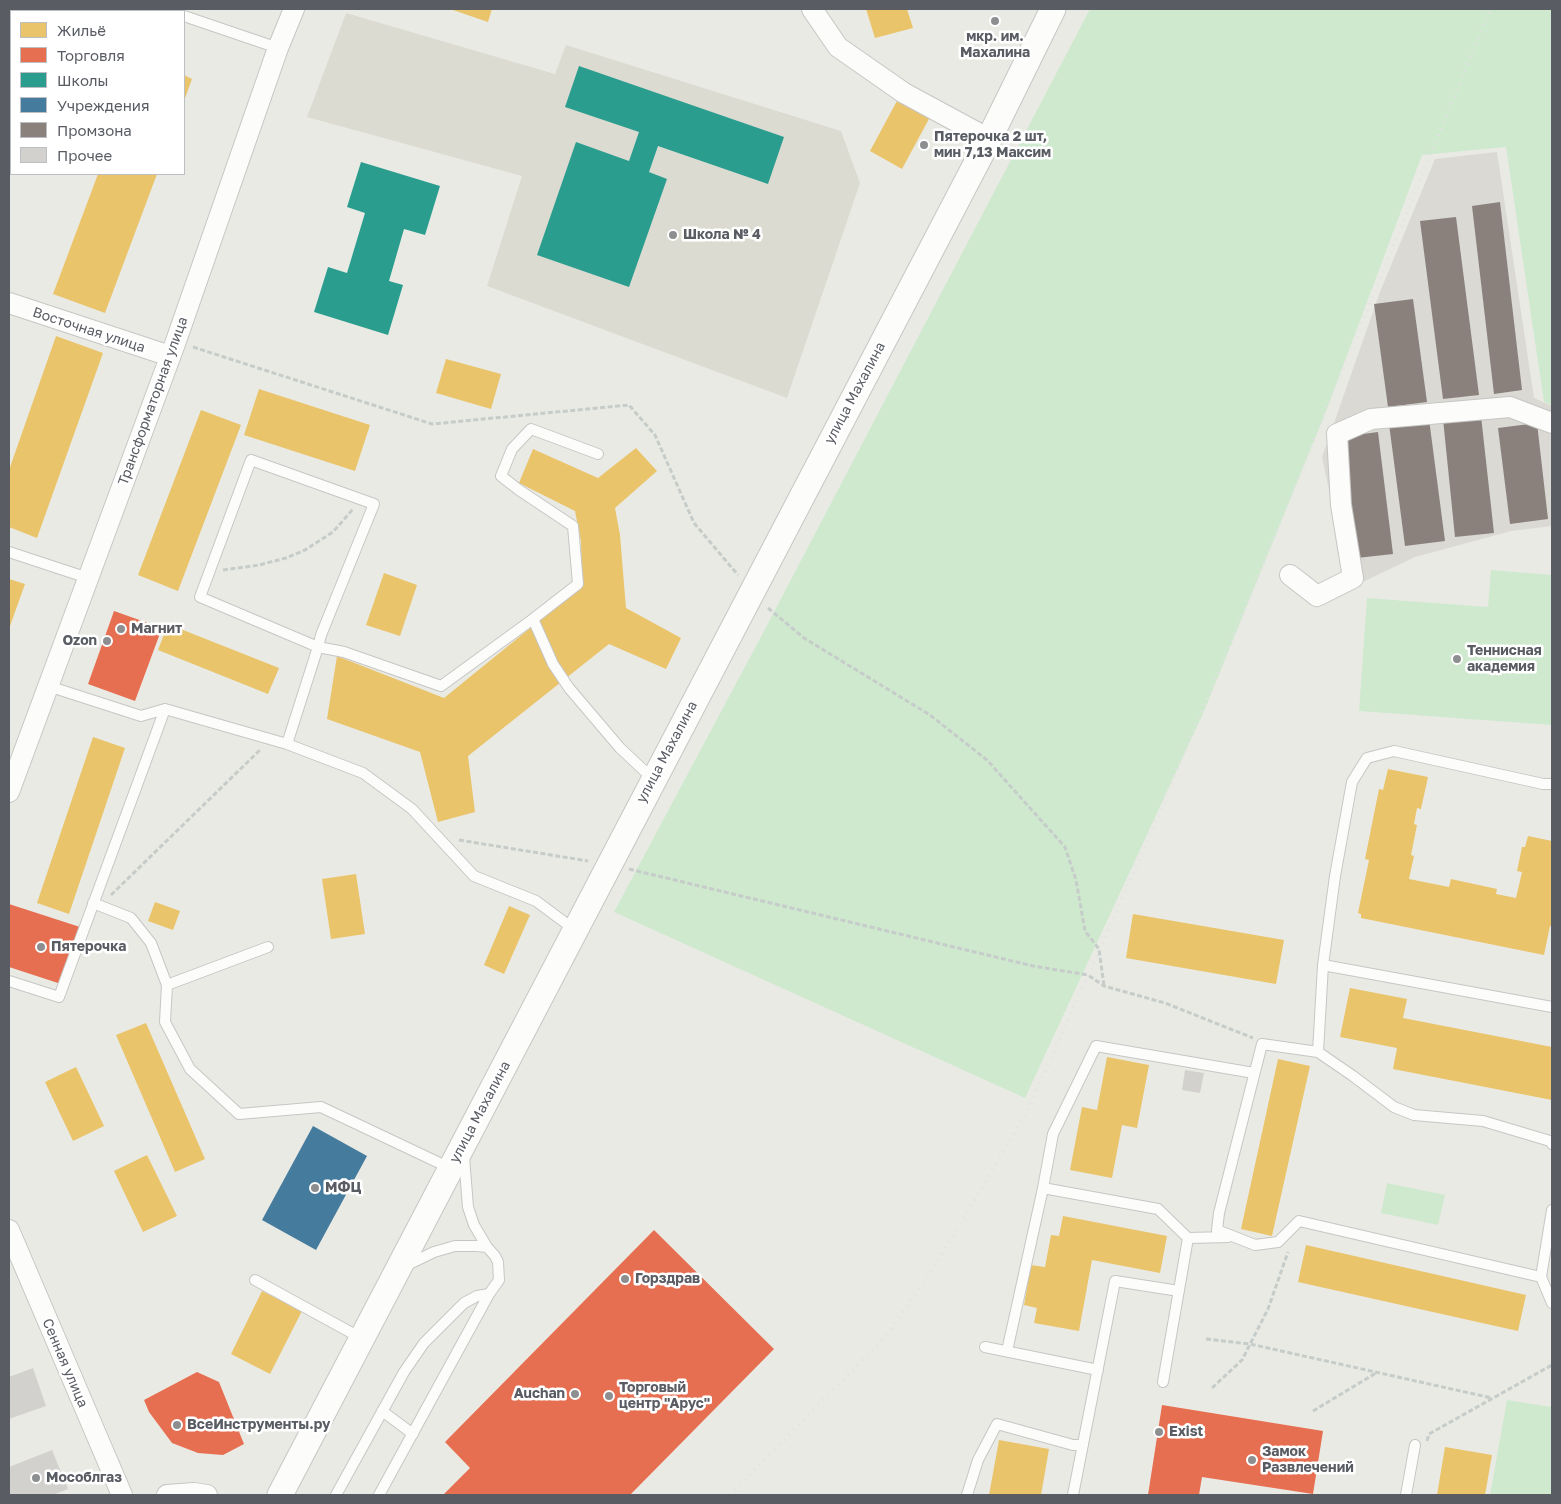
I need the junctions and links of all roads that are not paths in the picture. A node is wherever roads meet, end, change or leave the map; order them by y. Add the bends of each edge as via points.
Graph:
1 (294, 9) edge
2 (812, 9) edge
3 (1053, 9) edge
4 (185, 16) edge
5 (278, 48) junction
6 (989, 138) junction
7 (9, 303) edge
8 (173, 349) junction
9 (1552, 423) edge
10 (598, 454) dead end
11 (9, 552) edge
12 (1290, 575) dead end
13 (88, 578) junction
14 (533, 619) junction
15 (318, 648) junction
16 (48, 686) junction
17 (165, 709) junction
18 (287, 744) junction
19 (653, 779) junction
20 (1552, 784) edge
21 (9, 792) edge
22 (97, 904) junction
23 (575, 930) junction
24 (268, 947) dead end
25 (1323, 965) junction
26 (9, 981) edge
27 (167, 985) junction
28 (1552, 1007) edge
29 (1318, 1052) junction
30 (1254, 1073) junction
31 (1552, 1144) edge
32 (463, 1146) junction
33 (451, 1169) junction
34 (1043, 1188) junction
35 (1552, 1210) edge
36 (9, 1230) edge
37 (1232, 1236) junction
38 (1188, 1238) junction
39 (487, 1247) junction
40 (398, 1269) junction
41 (1540, 1277) junction
42 (255, 1280) dead end
43 (1179, 1291) junction
44 (489, 1294) junction
45 (1552, 1303) edge
46 (362, 1338) junction
47 (984, 1347) dead end
48 (1007, 1350) junction
49 (1098, 1370) junction
50 (1163, 1382) dead end
51 (382, 1412) junction
52 (413, 1434) junction
53 (1415, 1444) dead end
54 (1083, 1445) junction
55 (122, 1495) edge
56 (167, 1495) edge
57 (207, 1495) edge
58 (280, 1495) edge
59 (336, 1495) edge
60 (379, 1495) edge
61 (968, 1495) edge
62 (1073, 1495) edge
63 (1406, 1495) edge

1 - 5 street, Трансформаторная улица
2 - 6 street via 838,47 904,93
3 - 6 street, улица Махалина
4 - 5 lane
5 - 8 street, Трансформаторная улица
6 - 19 street, улица Махалина
7 - 8 street, Восточная улица
8 - 13 street, Трансформаторная улица
9 - 12 street via 1510,407 1371,419 1337,434 1340,505 1353,578 1317,596
10 - 14 lane via 531,429 512,449 501,476 573,526 578,584
11 - 13 lane
13 - 16 street, Трансформаторная улица
14 - 15 lane via 441,686 344,652
14 - 19 lane via 553,664 569,688 620,748
15 - 15 lane via 320,635 374,504 251,460 200,597
15 - 18 lane
16 - 17 lane via 141,716
16 - 21 street, Трансформаторная улица
17 - 18 lane
17 - 22 lane
18 - 23 lane via 363,773 412,809 474,876 536,901
19 - 23 street, улица Махалина
20 - 25 lane via 1394,751 1367,758 1352,782 1334,876
22 - 26 lane via 59,997
22 - 27 lane via 130,918 151,943
23 - 32 street, улица Махалина
24 - 27 lane
25 - 28 lane
25 - 29 lane
27 - 33 lane via 165,1022 190,1069 239,1114 321,1107
29 - 30 lane via 1262,1044
29 - 31 lane via 1394,1107 1414,1115 1483,1121
30 - 34 lane via 1096,1046 1053,1134
30 - 37 lane via 1219,1213 1217,1230
32 - 33 street, улица Махалина
32 - 39 lane via 468,1206 474,1226
33 - 40 street, улица Махалина
34 - 38 lane via 1158,1209
34 - 48 lane
35 - 41 lane
36 - 55 street, Сенная улица
37 - 38 lane
37 - 41 lane via 1255,1245 1278,1242 1299,1221
38 - 43 lane
39 - 40 lane via 456,1246 434,1252
39 - 44 lane via 495,1256 500,1272 500,1280
40 - 46 street, улица Махалина
41 - 45 lane
42 - 46 lane
43 - 49 lane via 1115,1281
43 - 50 lane
44 - 51 lane via 464,1303 424,1343
44 - 52 lane
46 - 58 street, улица Махалина
47 - 48 lane
48 - 49 lane
49 - 54 lane
51 - 52 lane
51 - 59 lane
52 - 60 lane
53 - 63 lane
54 - 61 lane via 997,1424 978,1460
54 - 62 lane
56 - 57 street

